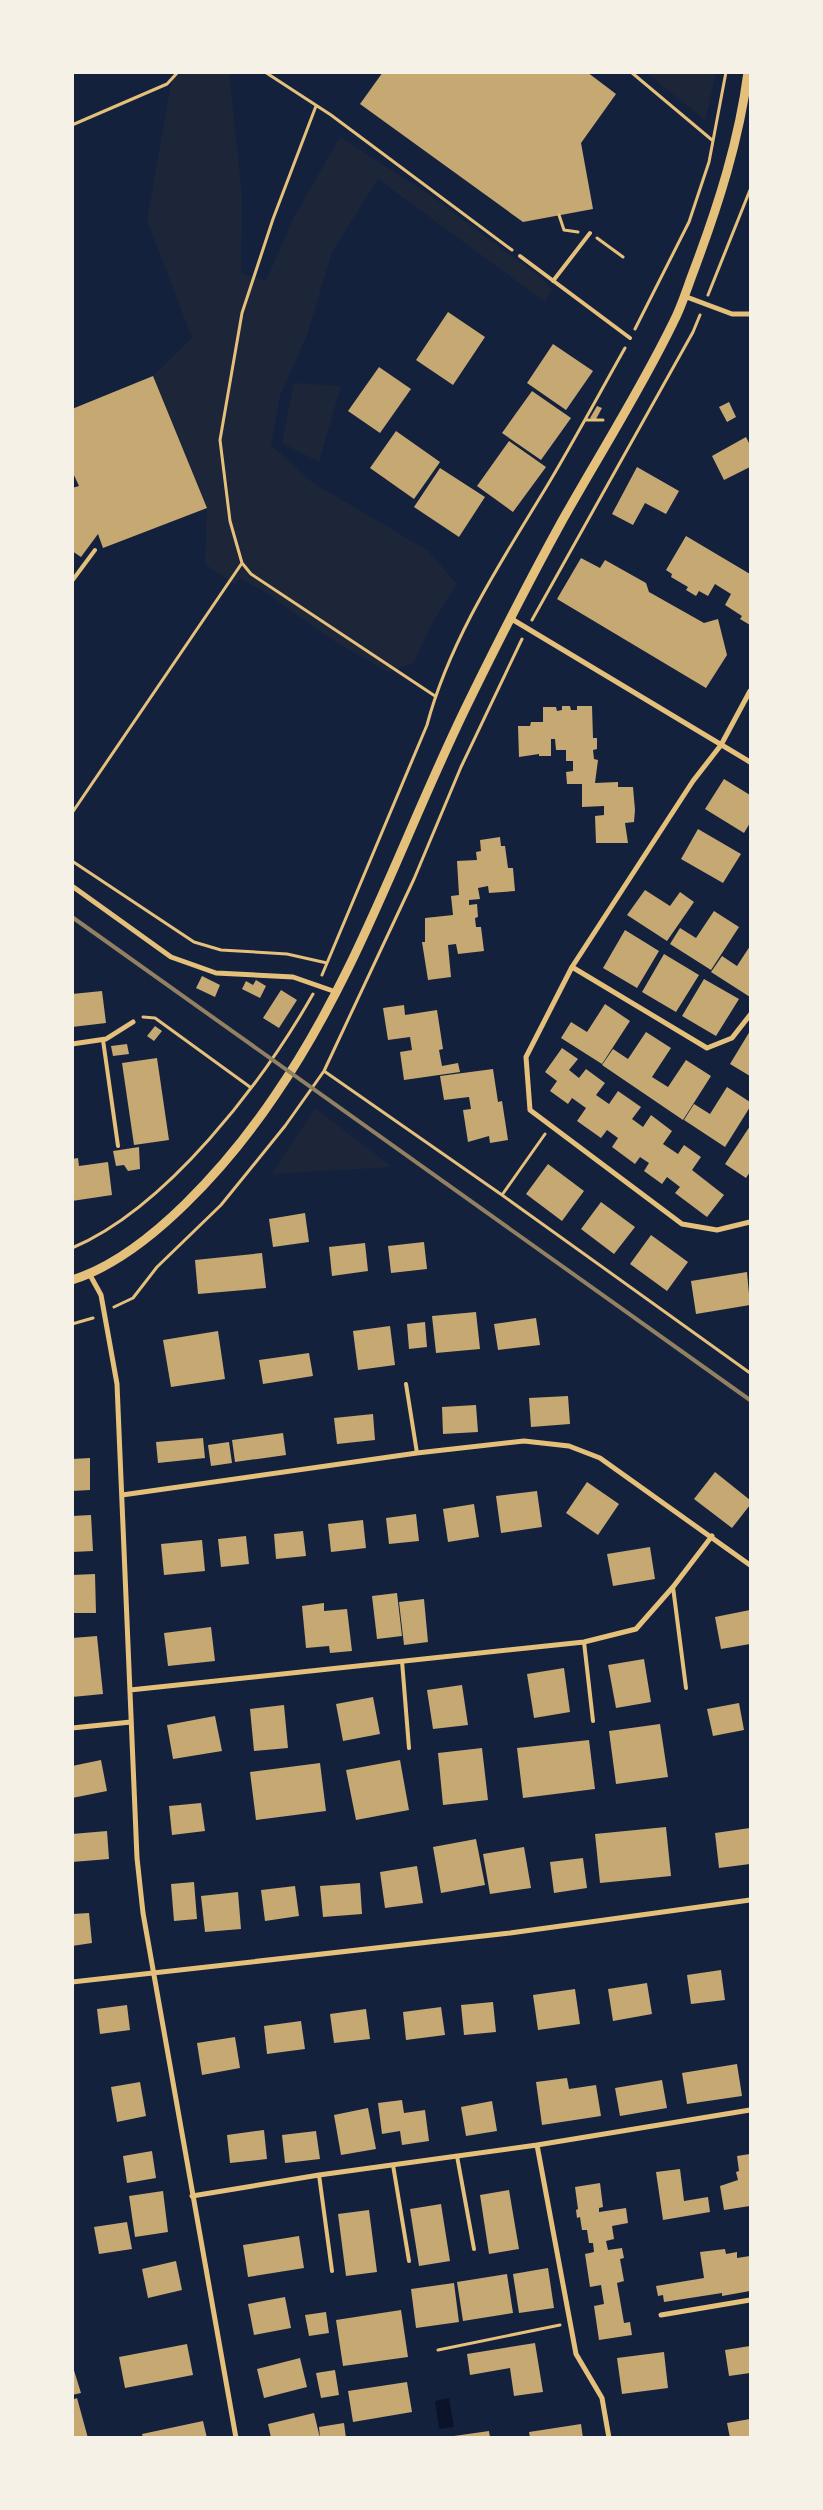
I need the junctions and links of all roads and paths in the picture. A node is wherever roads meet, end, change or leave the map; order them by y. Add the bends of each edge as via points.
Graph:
1 (178, 72) edge
2 (265, 72) edge
3 (631, 72) edge
4 (726, 72) edge
5 (748, 72) edge
6 (316, 106) junction
7 (72, 125) edge
8 (712, 140) junction
9 (750, 190) edge
10 (590, 233) dead end
11 (520, 256) joint
12 (717, 273) dead end
13 (553, 281) junction
14 (684, 296) junction
15 (750, 314) edge
16 (693, 332) dead end
17 (630, 338) junction
18 (585, 420) junction
19 (603, 420) dead end
20 (95, 550) dead end
21 (242, 564) junction
22 (72, 581) edge
23 (540, 605) dead end
24 (510, 618) junction
25 (517, 649) dead end
26 (750, 691) edge
27 (434, 696) junction
28 (721, 745) junction
29 (750, 762) edge
30 (72, 813) edge
31 (72, 861) edge
32 (72, 886) edge
33 (327, 963) junction
34 (572, 967) junction
35 (317, 984) junction
36 (336, 992) junction
37 (750, 1014) edge
38 (133, 1022) joint
39 (103, 1040) junction
40 (72, 1044) edge
41 (324, 1072) junction
42 (250, 1087) junction
43 (550, 1126) junction
44 (118, 1146) dead end
45 (502, 1195) junction
46 (750, 1222) edge
47 (72, 1248) edge
48 (90, 1275) junction
49 (72, 1280) edge
50 (105, 1312) junction
51 (72, 1324) edge
52 (750, 1373) edge
53 (406, 1384) dead end
54 (417, 1453) junction
55 (122, 1495) junction
56 (712, 1536) junction
57 (750, 1565) edge
58 (673, 1587) junction
59 (584, 1642) junction
60 (402, 1661) junction
61 (686, 1688) dead end
62 (130, 1690) junction
63 (593, 1720) dead end
64 (131, 1722) junction
65 (72, 1728) edge
66 (409, 1748) dead end
67 (750, 1900) edge
68 (152, 1973) junction
69 (72, 1982) edge
70 (750, 2110) edge
71 (537, 2145) junction
72 (457, 2156) junction
73 (393, 2165) junction
74 (319, 2175) junction
75 (192, 2196) junction
76 (474, 2249) dead end
77 (409, 2261) dead end
78 (332, 2271) dead end
79 (750, 2300) edge
80 (661, 2315) dead end
81 (570, 2323) junction
82 (438, 2350) dead end
83 (236, 2438) edge
84 (609, 2438) edge

1 - 7 path via 167,84
2 - 6 path
3 - 8 path
4 - 8 path
5 - 14 street via 722,193
6 - 11 path
6 - 21 path via 242,313 220,440 230,520
8 - 17 path via 709,162 689,222
9 - 12 path
10 - 13 lane
11 - 13 lane
13 - 17 lane
14 - 15 street via 732,314
14 - 24 street via 657,354
16 - 23 path via 616,462
17 - 18 path
18 - 19 path
18 - 27 path via 484,590
20 - 22 lane
21 - 27 path via 251,574
21 - 30 path
24 - 28 street
24 - 36 street via 443,753 393,872
25 - 41 path via 460,767 414,879
26 - 28 street
27 - 33 path via 426,725
28 - 29 street
28 - 34 street via 693,782
31 - 33 path via 200,945 221,950 274,952
32 - 35 street via 182,962 216,973 277,974
33 - 35 path
34 - 37 street via 707,1048 732,1038
34 - 43 street via 526,1057 530,1110
35 - 36 street
35 - 42 path via 302,1013
36 - 48 street via 306,1050 229,1156 197,1192 143,1241
38 - 39 street
38 - 42 path via 145,1016 155,1018
39 - 40 street
39 - 44 lane
41 - 45 path
41 - 50 path via 221,1204 157,1267 133,1298
42 - 47 path via 210,1137 146,1200 110,1227
43 - 45 path
43 - 46 street via 682,1224 717,1230
45 - 52 path
48 - 49 street
48 - 50 street via 101,1295
50 - 51 path
50 - 55 street via 117,1384
53 - 54 lane
54 - 55 street
54 - 56 street via 524,1442 569,1446 600,1458
55 - 62 street
56 - 57 street
56 - 58 street
58 - 59 street via 636,1629
58 - 61 lane
59 - 60 street
59 - 63 lane
60 - 62 street
60 - 66 lane
62 - 64 street
64 - 65 street
64 - 68 street via 137,1858
67 - 68 street via 510,1933
68 - 69 street
68 - 75 street
70 - 71 street
71 - 72 street
71 - 81 street
72 - 73 street
72 - 76 lane
73 - 74 street
73 - 77 lane
74 - 75 street
74 - 78 lane
75 - 83 street
79 - 80 street
81 - 82 path
81 - 84 street via 576,2354 602,2398

